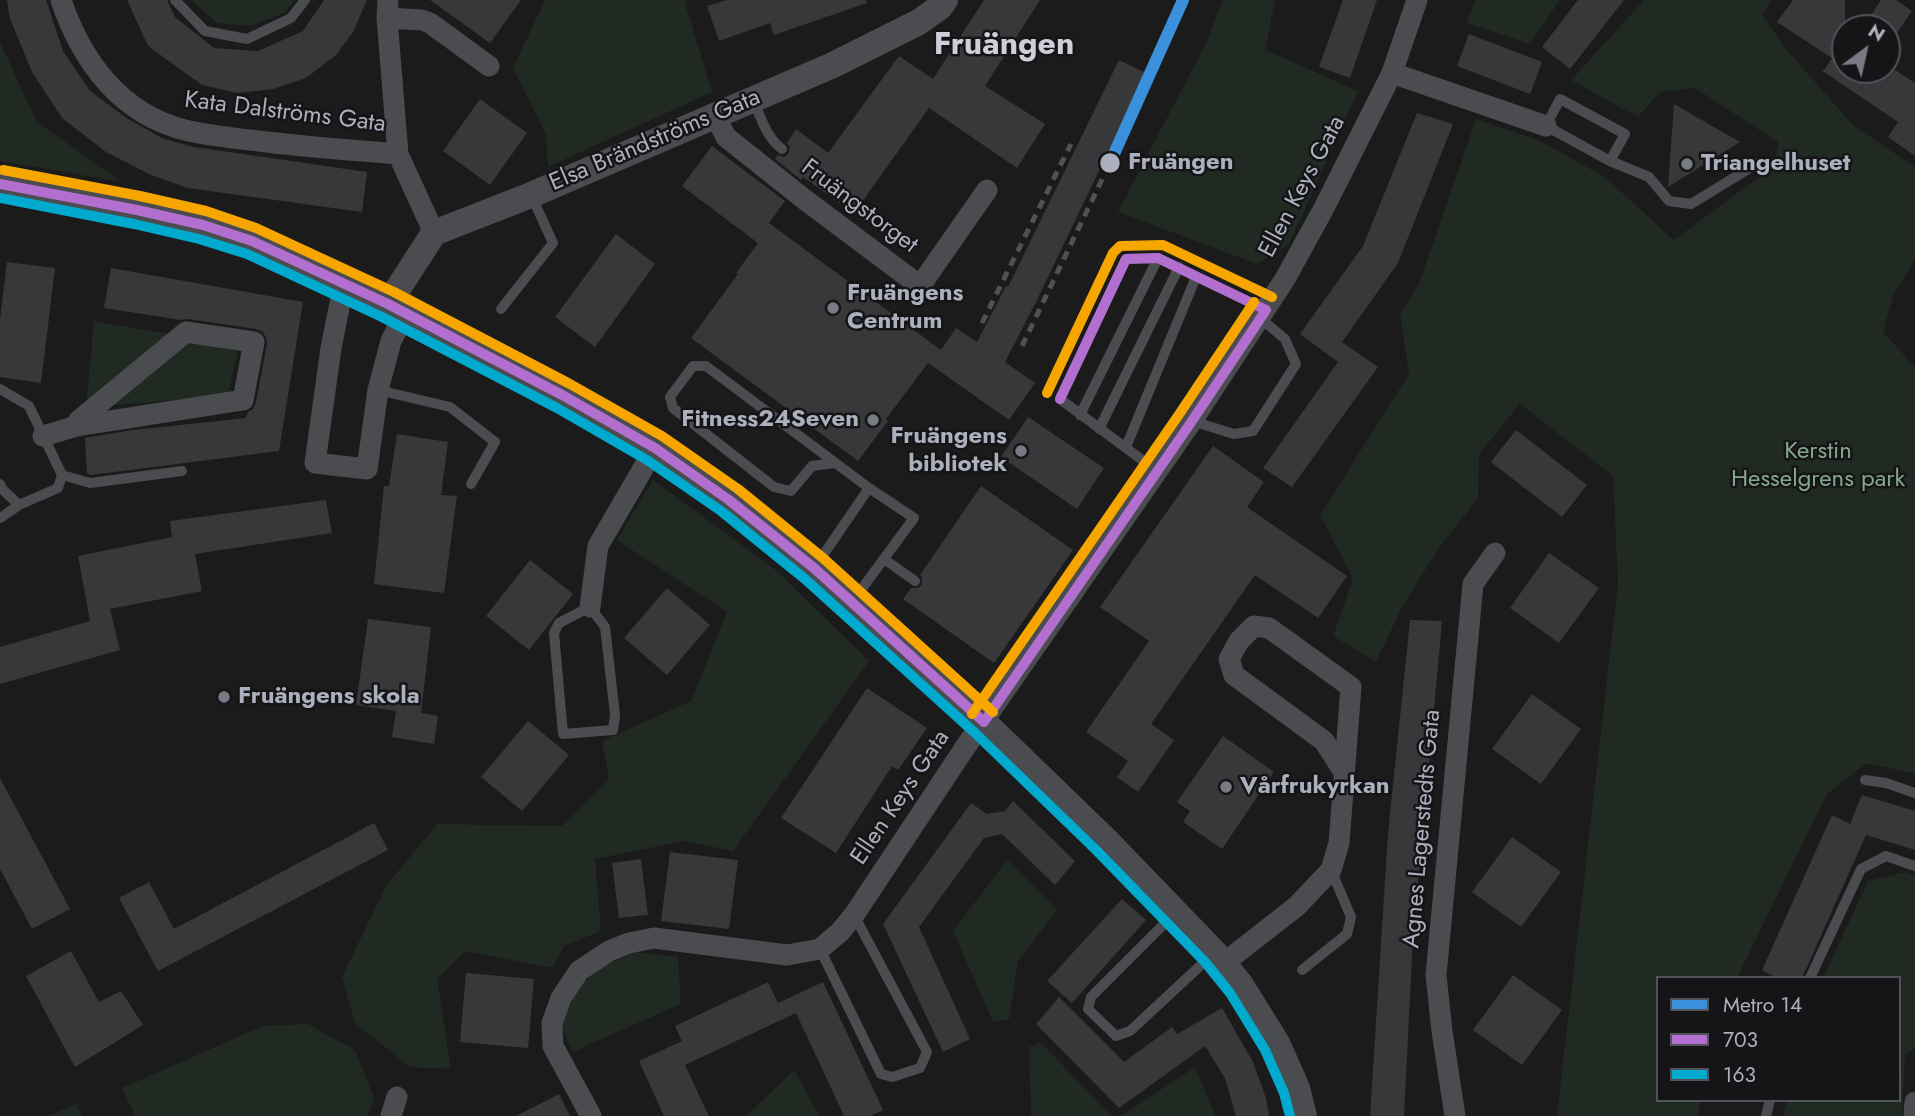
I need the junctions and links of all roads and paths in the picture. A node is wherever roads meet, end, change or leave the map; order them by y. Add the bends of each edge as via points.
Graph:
1 (61, 0) edge
2 (175, 0) edge
3 (305, 0) edge
4 (945, 0) edge
5 (1417, 0) edge
6 (388, 9) edge
7 (489, 66) dead end
8 (1392, 73) junction
9 (753, 99) junction
10 (715, 116) junction
11 (1546, 126) junction
12 (782, 149) dead end
13 (398, 154) junction
14 (1610, 161) junction
15 (1758, 163) dead end
16 (0, 184) edge
17 (987, 190) dead end
18 (531, 195) junction
19 (434, 233) junction
20 (1158, 258) junction
21 (1179, 267) junction
22 (1196, 277) junction
23 (344, 283) junction
24 (396, 308) junction
25 (501, 309) dead end
26 (1263, 314) junction
27 (0, 389) edge
28 (379, 390) junction
29 (1080, 415) junction
30 (78, 421) dead end
31 (1192, 421) junction
32 (1099, 429) junction
33 (43, 436) junction
34 (1126, 447) junction
35 (655, 448) junction
36 (835, 463) junction
37 (182, 471) dead end
38 (1157, 471) junction
39 (62, 475) junction
40 (0, 484) edge
41 (471, 484) dead end
42 (869, 488) junction
43 (19, 505) junction
44 (0, 518) edge
45 (1495, 553) dead end
46 (884, 559) junction
47 (814, 568) junction
48 (915, 581) dead end
49 (852, 602) junction
50 (590, 607) junction
51 (984, 722) junction
52 (1344, 772) junction
53 (1865, 780) dead end
54 (1915, 793) edge
55 (1915, 866) edge
56 (1331, 870) junction
57 (1176, 912) junction
58 (854, 915) junction
59 (820, 949) junction
60 (1219, 958) junction
61 (1302, 970) dead end
62 (1811, 976) edge
63 (1915, 1102) edge
64 (591, 1116) edge
65 (1304, 1116) edge
66 (1455, 1116) edge
67 (1914, 1116) edge

1 - 13 street, Kata Dalströms Gata via 87,58 111,88 150,117 183,130 226,137
2 - 3 lane via 205,30 247,39 291,18
4 - 9 street, Elsa Brändströms Gata via 919,22
5 - 8 street, Ellen Keys Gata
6 - 7 street via 430,23
6 - 13 street
8 - 11 street
8 - 26 street, Ellen Keys Gata via 1324,208
9 - 10 street, Elsa Brändströms Gata
9 - 12 lane via 766,131
10 - 17 street, Fruängstorget via 726,137 920,286
10 - 18 street, Elsa Brändströms Gata
11 - 14 lane
11 - 14 lane via 1560,99 1625,134
13 - 19 street
14 - 15 lane via 1649,177 1669,201 1691,204
16 - 23 street via 202,225 252,241
18 - 19 street, Elsa Brändströms Gata
18 - 25 lane via 553,243
19 - 24 street
20 - 21 lane
20 - 29 lane
20 - 29 lane via 1126,259 1060,399
21 - 22 lane
21 - 32 lane
22 - 26 lane
22 - 34 lane
23 - 24 street
23 - 28 street via 315,463 368,469
24 - 28 street
24 - 35 street
26 - 31 street, Ellen Keys Gata
26 - 31 lane via 1285,339 1296,364 1254,431 1234,434
27 - 33 lane via 29,406
28 - 41 lane via 450,407 495,442
29 - 32 lane
30 - 33 street via 186,332 254,342 243,400 77,426
31 - 38 street, Ellen Keys Gata
32 - 34 lane
33 - 39 lane
34 - 38 lane
35 - 47 street
35 - 50 street via 598,546
36 - 36 lane via 706,366 693,366 670,397 673,408 774,487 791,491 812,466
36 - 42 lane
37 - 39 lane via 90,483
38 - 51 street, Ellen Keys Gata
39 - 43 lane via 58,488
40 - 43 lane
42 - 46 lane via 914,518
42 - 47 lane
43 - 44 lane
45 - 66 street, Agnes Lagerstedts Gata via 1473,584 1436,975
46 - 48 lane
46 - 49 lane
47 - 49 street
49 - 51 street
50 - 50 lane via 559,623 554,633 563,734 613,730 605,627
51 - 57 street
51 - 58 street, Ellen Keys Gata
52 - 52 street via 1351,687 1269,628 1254,626 1228,659 1234,675 1324,741
52 - 56 street via 1339,843
53 - 54 lane
55 - 62 lane via 1885,856 1861,869
56 - 60 street via 1297,906
56 - 61 lane via 1351,917 1347,934
57 - 60 street
57 - 60 lane via 1091,997 1088,1009 1116,1036 1130,1031
58 - 59 street, Ellen Keys Gata
58 - 59 lane via 927,1052 920,1068 892,1077 881,1073
59 - 64 street via 787,955 654,938 609,951 579,971 561,998 552,1023 553,1046
60 - 65 street via 1277,1043
63 - 67 street

